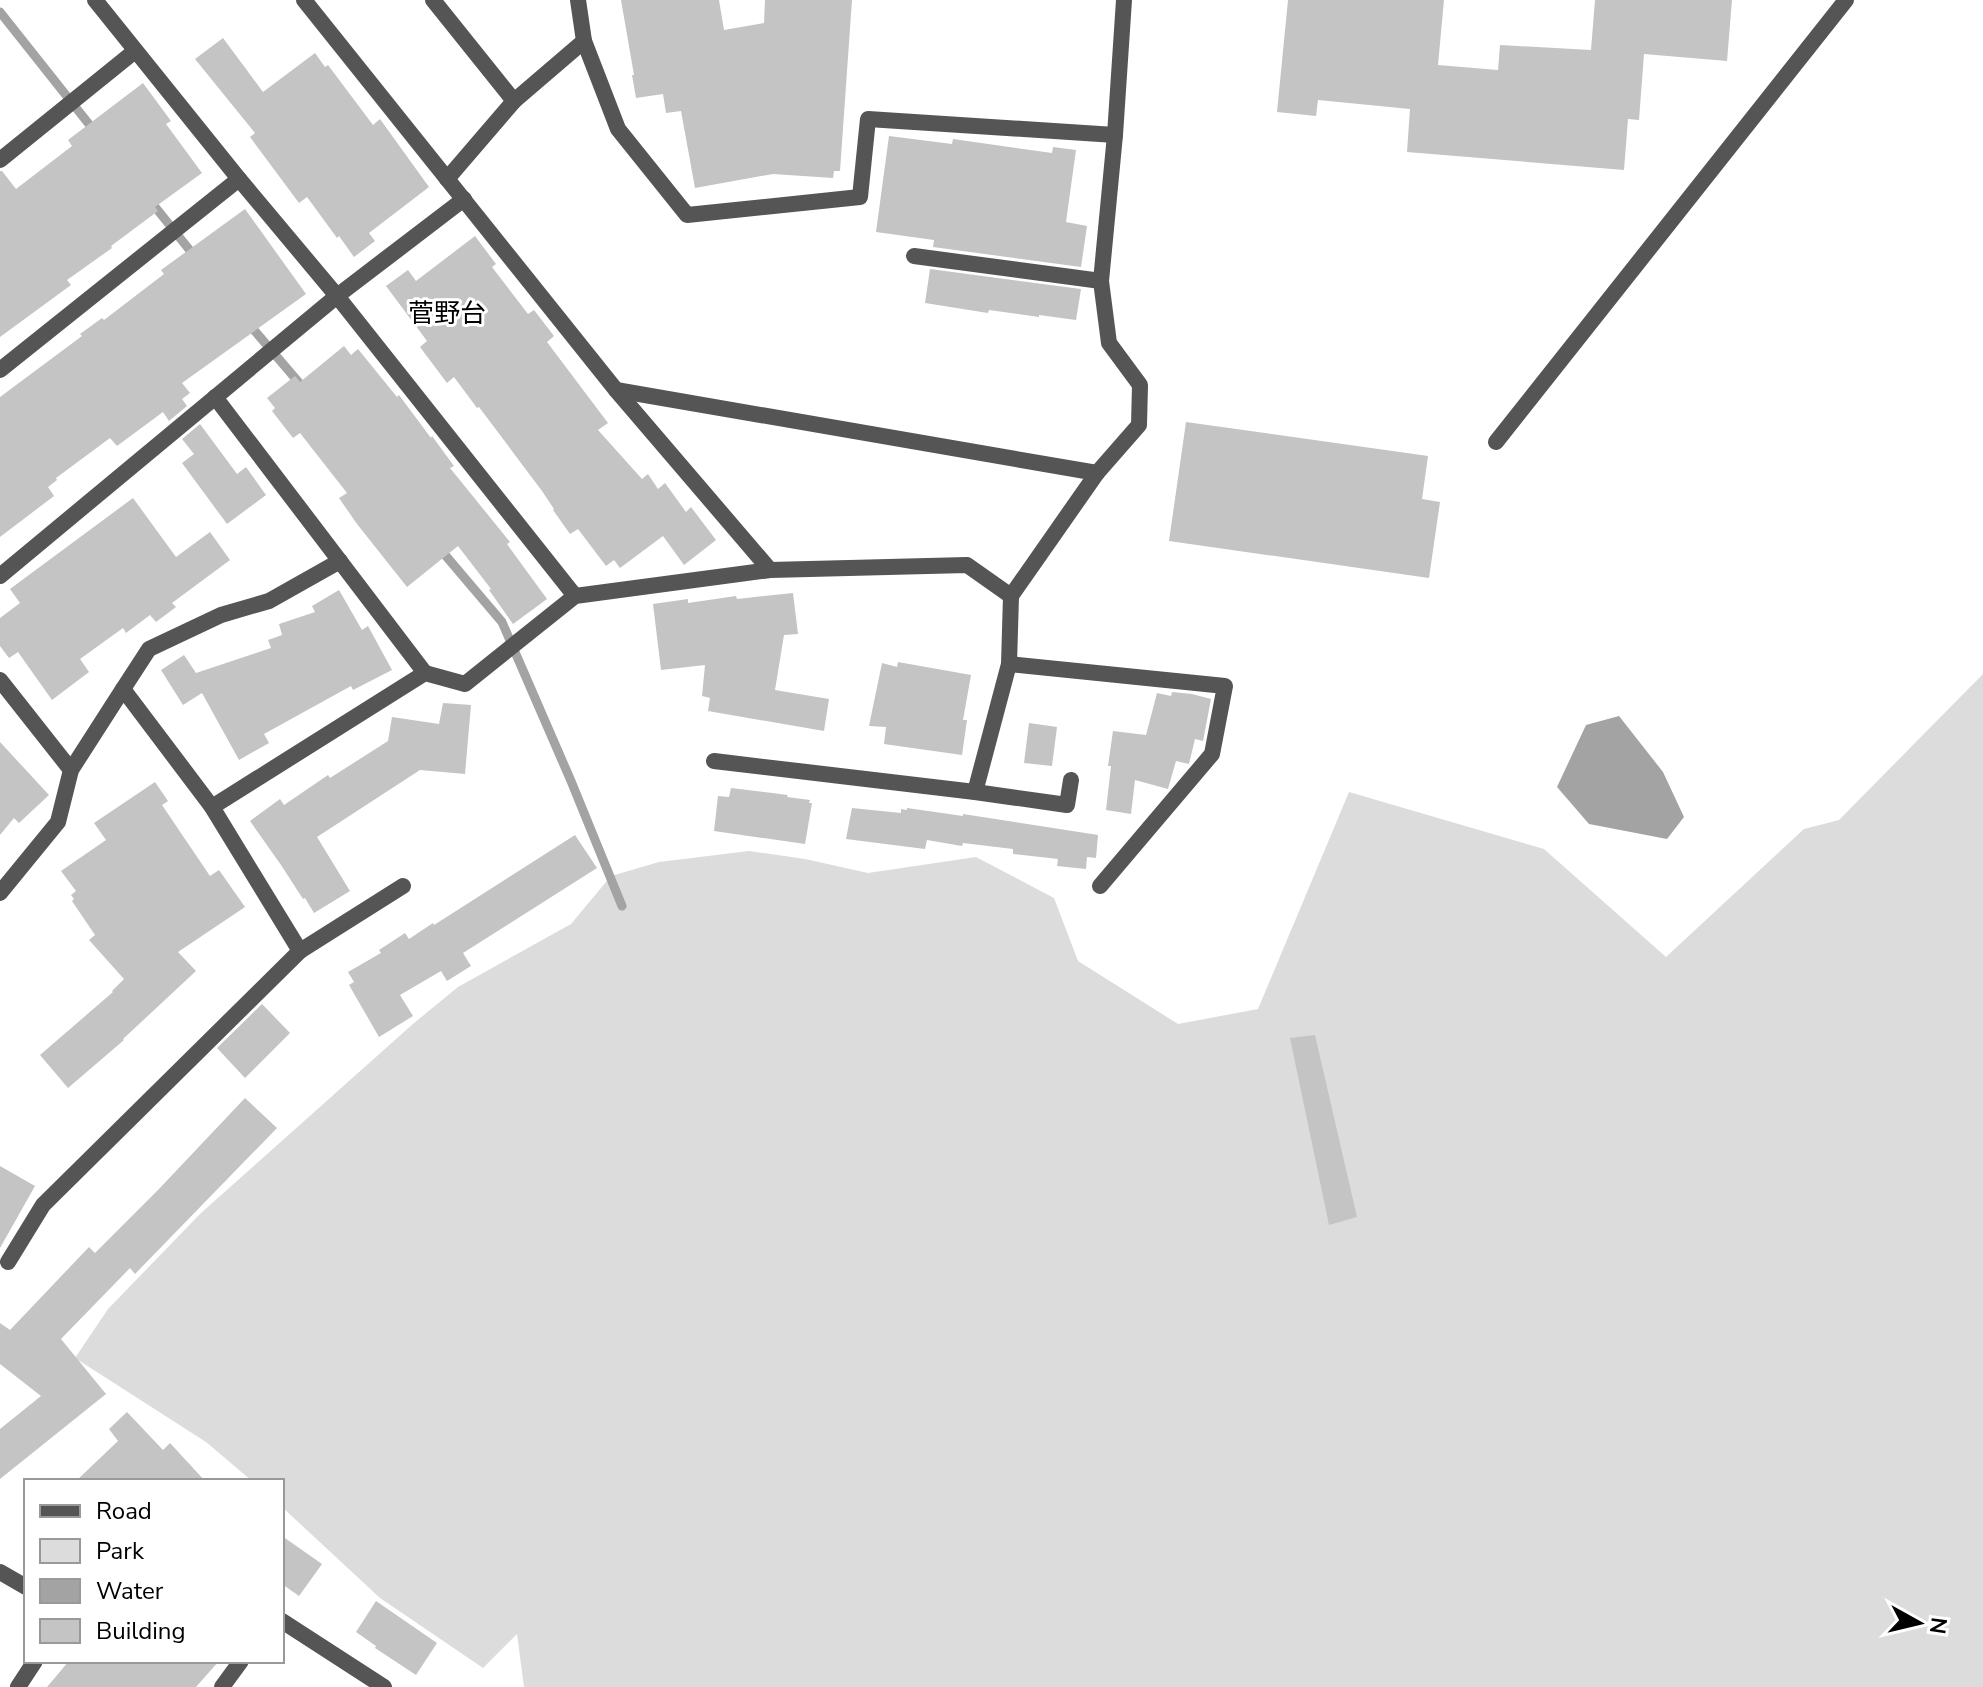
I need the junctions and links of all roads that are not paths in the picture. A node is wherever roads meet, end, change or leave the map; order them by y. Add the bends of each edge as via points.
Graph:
1 (95, 0) edge
2 (304, 0) edge
3 (433, 0) edge
4 (578, 0) edge
5 (1124, 0) edge
6 (1846, 0) edge
7 (584, 41) junction
8 (135, 51) junction
9 (514, 101) junction
10 (1115, 135) junction
11 (0, 160) edge
12 (239, 179) junction
13 (447, 179) junction
14 (464, 199) junction
15 (914, 256) dead end
16 (1101, 281) junction
17 (337, 296) junction
18 (0, 370) edge
19 (616, 390) junction
20 (215, 397) junction
21 (1496, 442) dead end
22 (1097, 473) junction
23 (340, 561) junction
24 (770, 570) junction
25 (0, 576) edge
26 (575, 596) junction
27 (1011, 596) junction
28 (1009, 664) junction
29 (425, 673) junction
30 (0, 680) edge
31 (123, 689) junction
32 (714, 761) dead end
33 (71, 770) junction
34 (1071, 780) dead end
35 (975, 792) junction
36 (212, 807) junction
37 (403, 886) dead end
38 (1100, 886) dead end
39 (0, 893) edge
40 (300, 951) junction
41 (8, 1262) dead end
42 (0, 1572) edge
43 (24, 1586) edge
44 (284, 1622) edge
45 (34, 1663) edge
46 (240, 1663) edge
47 (18, 1687) edge
48 (222, 1687) edge
49 (384, 1687) edge

1 - 8 street
2 - 13 street
3 - 9 street
4 - 7 street
5 - 10 street
6 - 21 street
7 - 9 street
7 - 10 street via 618,129 687,215 860,197 868,119
8 - 11 street
8 - 12 street
9 - 13 street
10 - 16 street
12 - 17 street
12 - 18 street
13 - 14 street
14 - 17 street
14 - 19 street
15 - 16 street
16 - 22 street via 1109,343 1140,385 1139,425
17 - 20 street
17 - 26 street
19 - 22 street
19 - 24 street
20 - 23 street
20 - 25 street
22 - 27 street
23 - 29 street
23 - 31 street via 269,601 221,615 149,649
24 - 26 street
24 - 27 street via 967,565
26 - 29 street via 465,684
27 - 28 street
28 - 35 street
28 - 38 street via 1225,686 1212,754
29 - 36 street
30 - 33 street
31 - 33 street
31 - 36 street
32 - 35 street
33 - 39 street via 58,822
34 - 35 street via 1067,805
36 - 40 street
37 - 40 street
40 - 41 street via 43,1205
42 - 43 street
44 - 49 street
45 - 47 street
46 - 48 street

